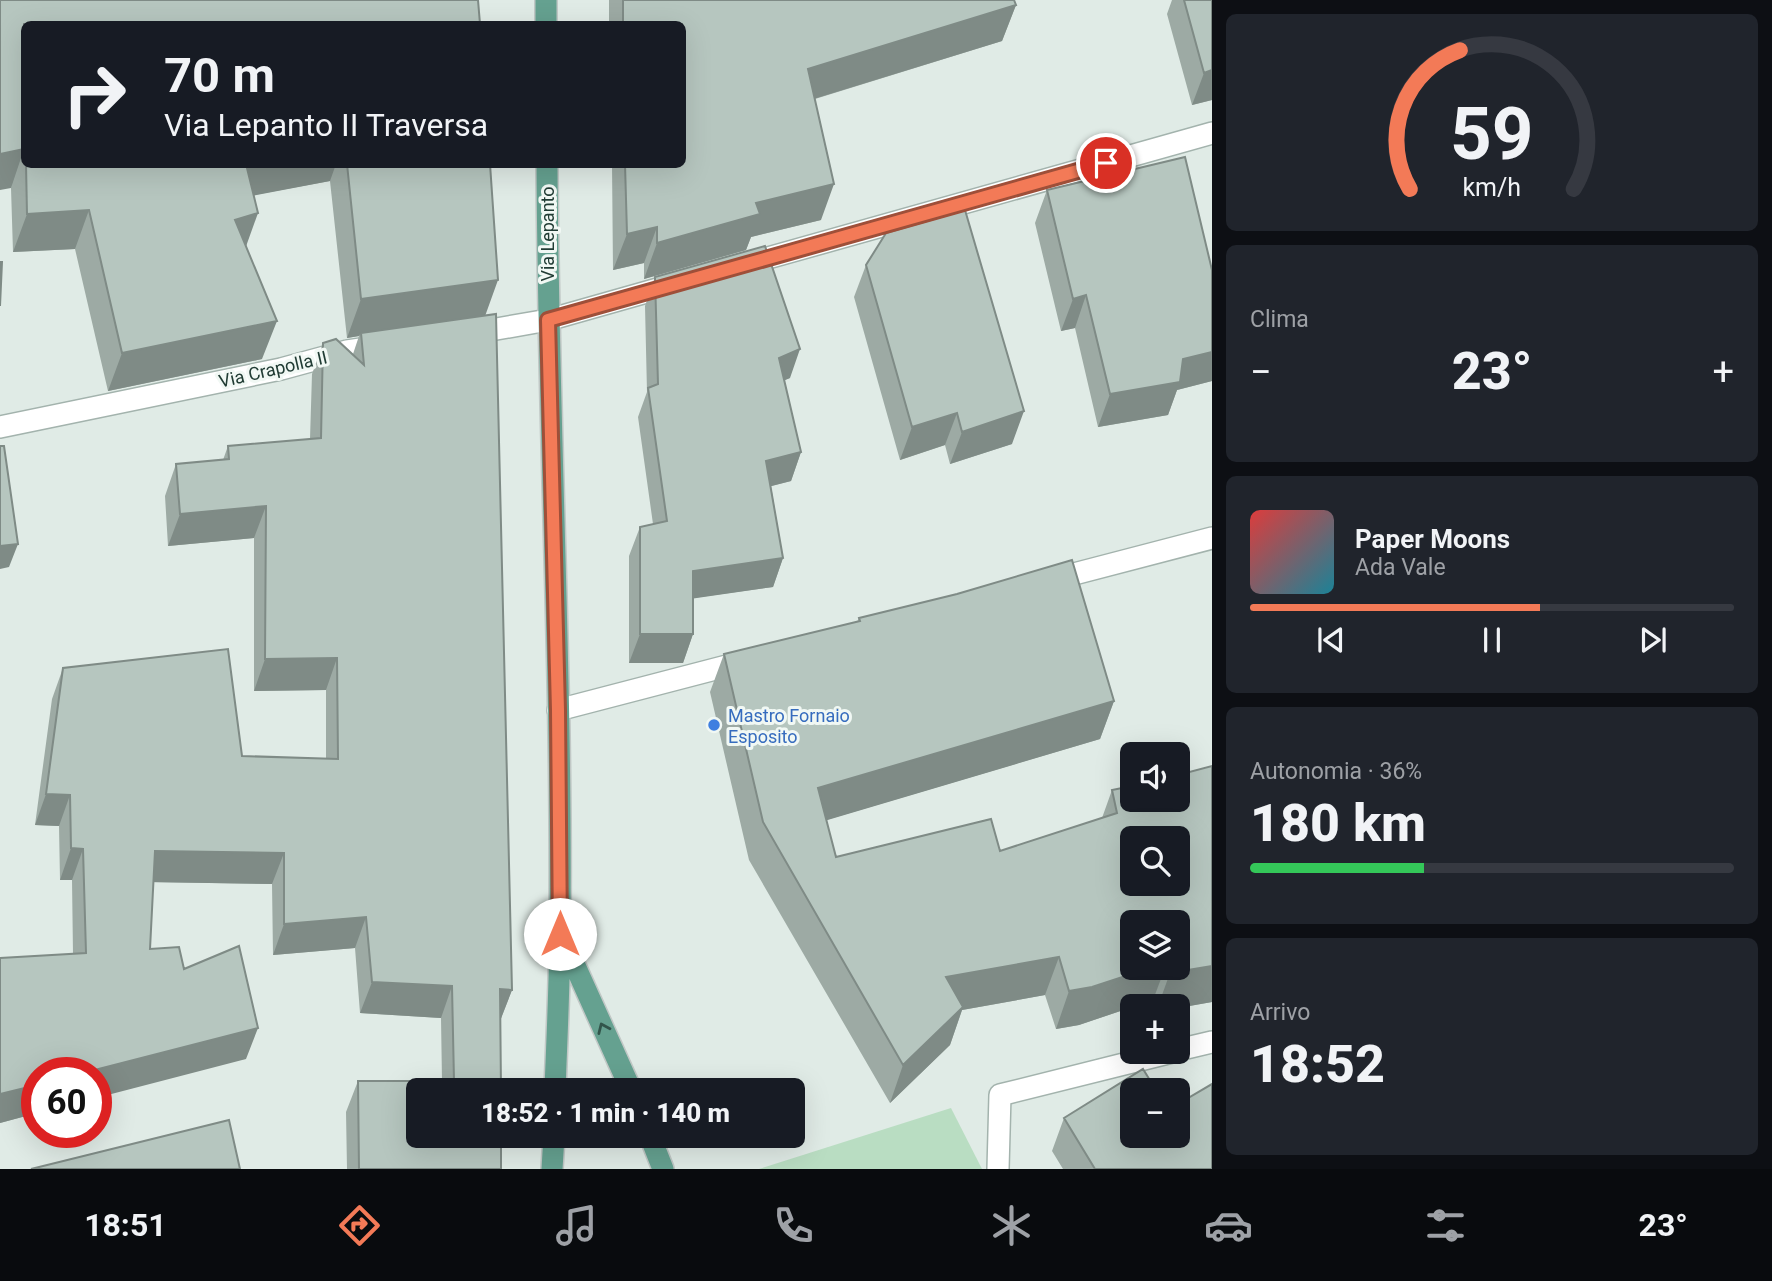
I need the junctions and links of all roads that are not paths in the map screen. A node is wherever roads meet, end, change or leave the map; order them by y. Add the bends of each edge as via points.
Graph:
1 (546, 0) edge
2 (546, 21) edge
3 (1212, 133) edge
4 (547, 168) edge
5 (720, 272) edge
6 (694, 279) edge
7 (548, 320) junction
8 (449, 337) edge
9 (398, 344) edge
10 (0, 427) edge
11 (1212, 538) edge
12 (1025, 587) edge
13 (772, 654) edge
14 (558, 710) junction
15 (560, 934) junction
16 (1212, 1042) edge
17 (1190, 1047) edge
18 (1124, 1064) edge
19 (555, 1078) edge
20 (626, 1078) edge
21 (553, 1148) edge
22 (655, 1148) edge
23 (552, 1169) edge
24 (663, 1169) edge
25 (998, 1169) edge

1 - 2 main road
3 - 5 street
4 - 7 main road, Via Lepanto
6 - 7 street
7 - 8 street
7 - 14 main road, Via Lepanto
9 - 10 street, Via Crapolla II via 347,351
11 - 12 street
13 - 14 street
14 - 15 main road, Via Lepanto
15 - 19 main road, Via Lepanto
20 -> 15 main road, Via Lepanto
16 - 17 street
18 - 25 street via 1000,1095
21 - 23 main road
22 - 24 main road

